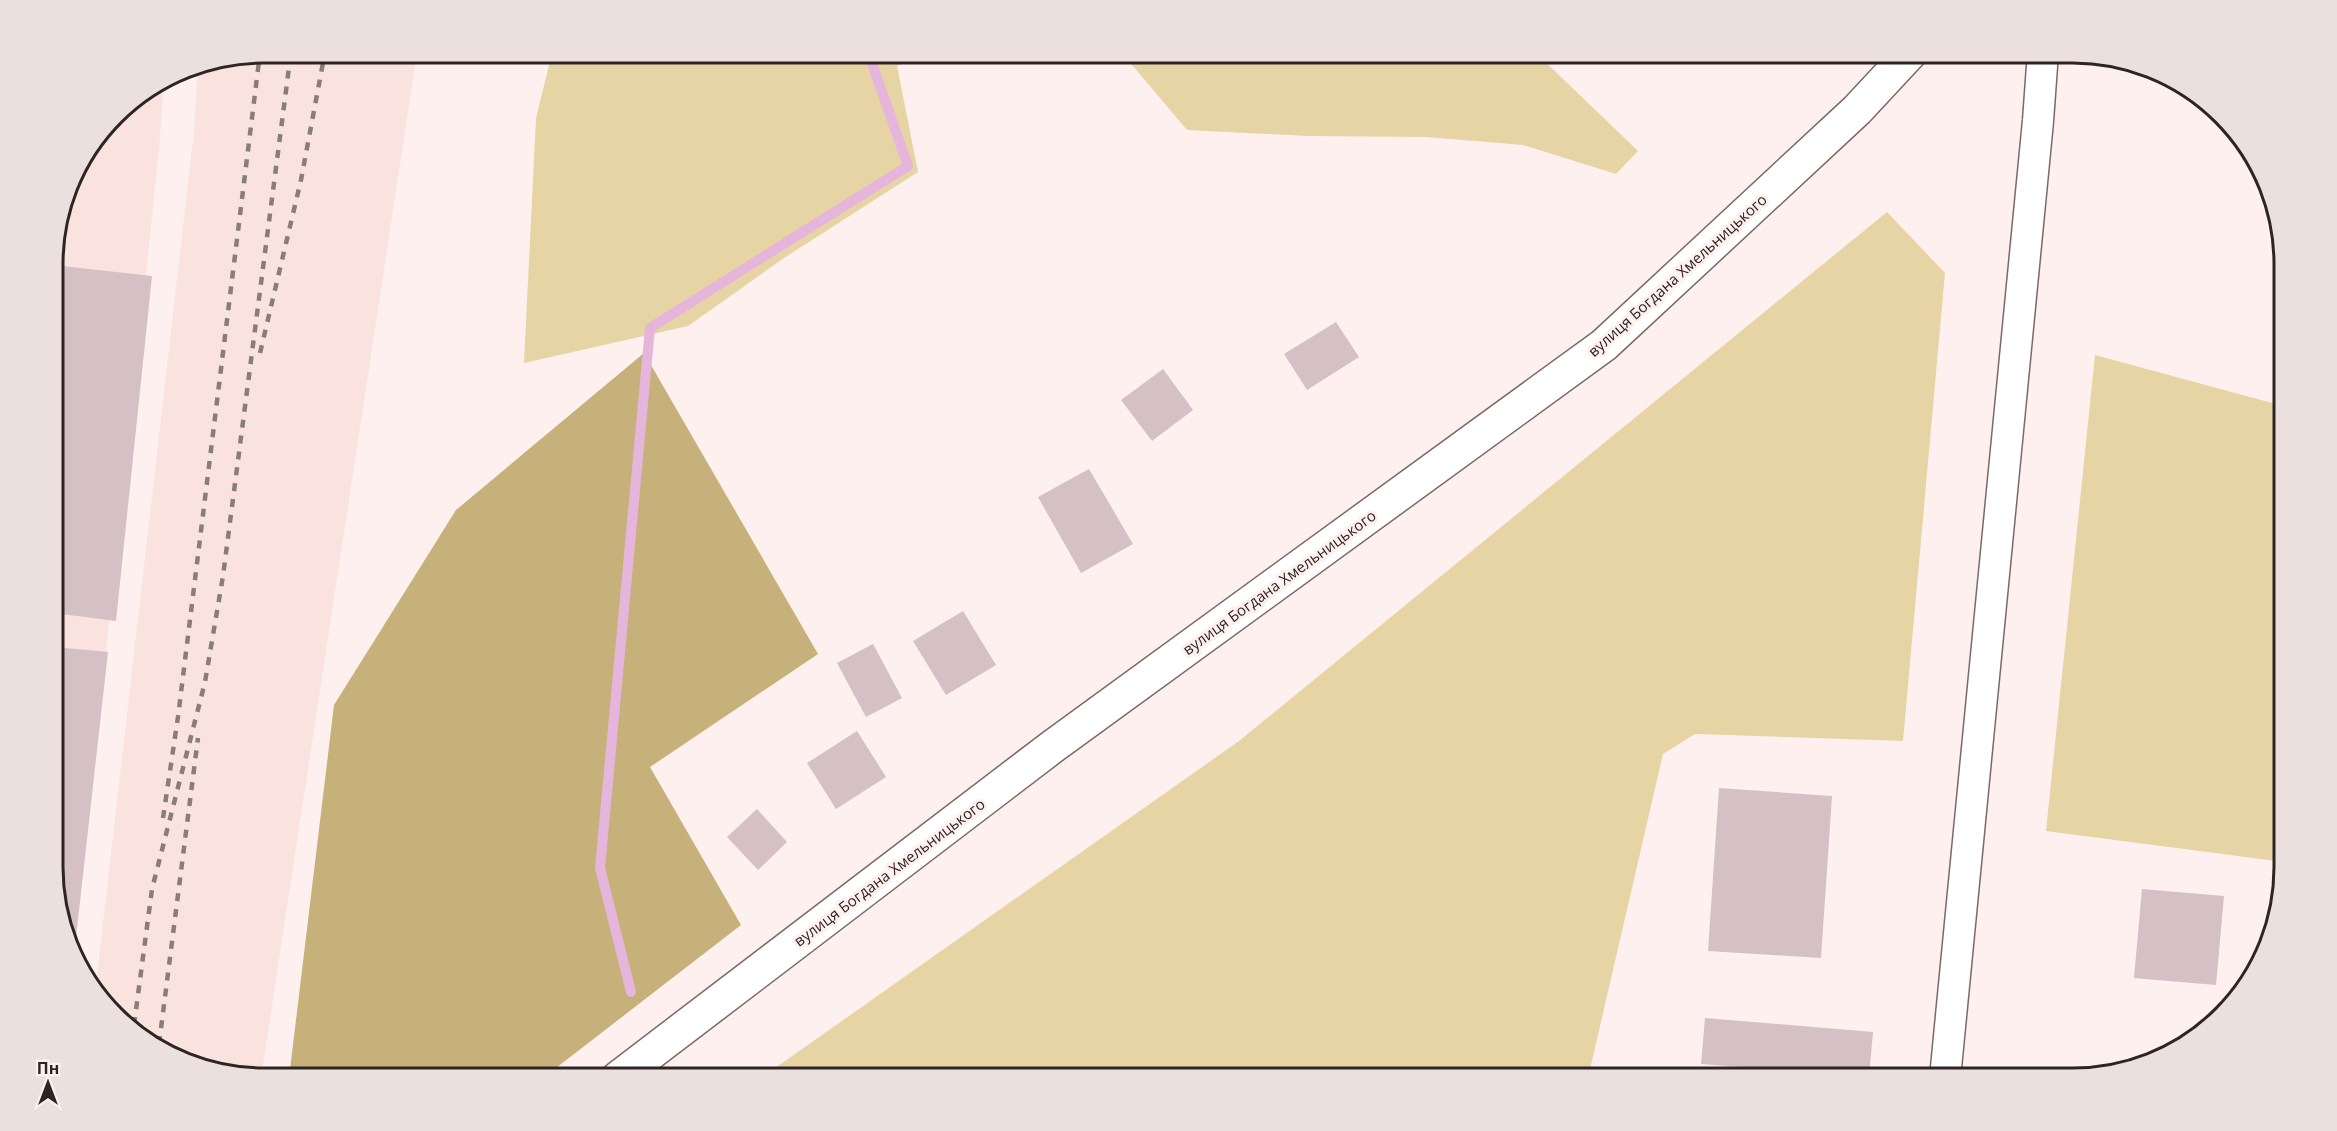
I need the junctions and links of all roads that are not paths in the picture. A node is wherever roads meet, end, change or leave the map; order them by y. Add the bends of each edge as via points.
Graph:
1 (1901, 63) edge
2 (2042, 63) edge
3 (631, 1068) edge
4 (1946, 1068) edge

1 - 3 street, вулиця Богдана Хмельницького via 1857,110 1604,345 1052,747
2 - 4 street

